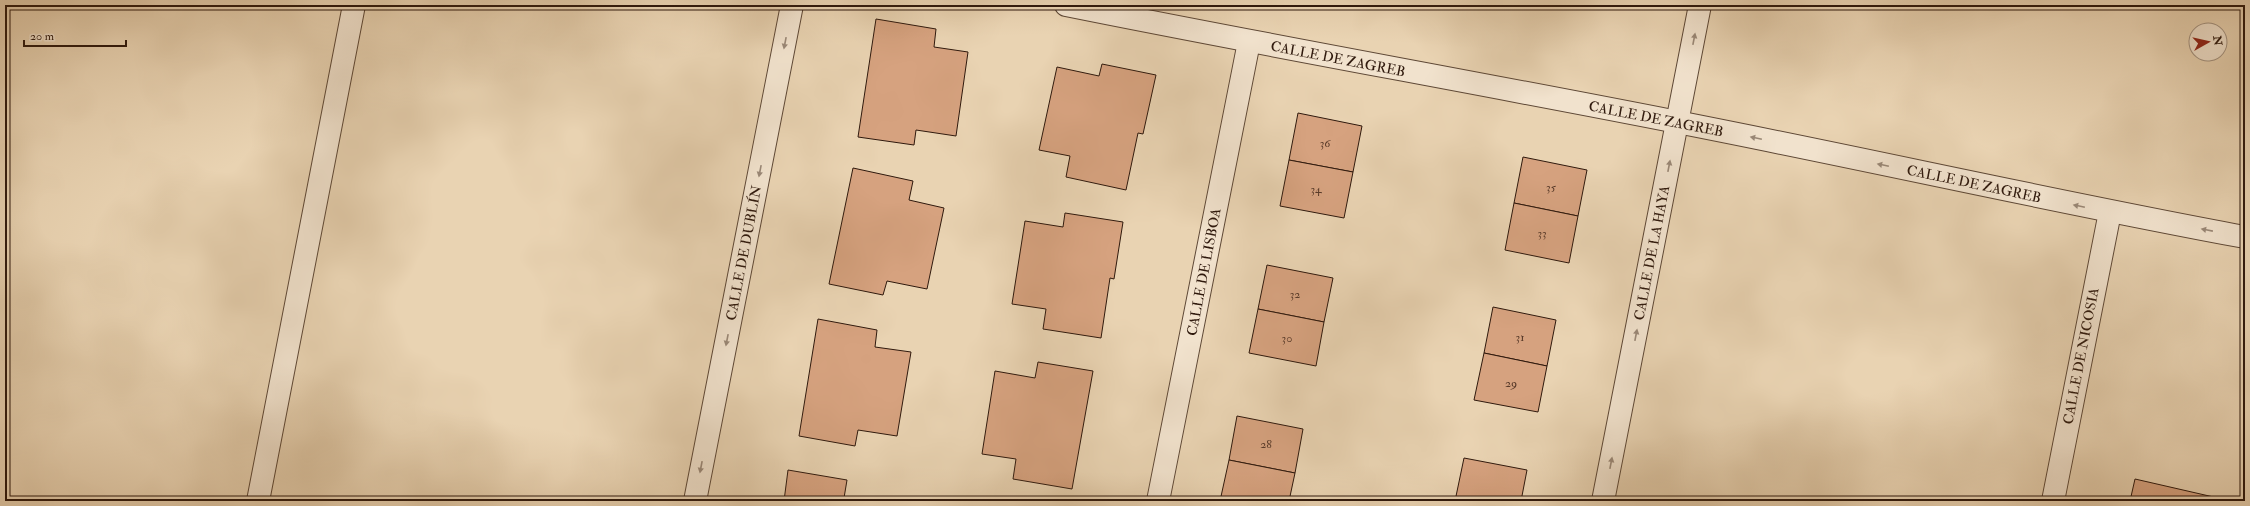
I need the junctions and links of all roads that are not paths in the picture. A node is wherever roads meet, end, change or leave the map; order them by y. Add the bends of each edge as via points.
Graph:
1 (354, 5) edge
2 (792, 5) edge
3 (1066, 5) edge
4 (1700, 5) edge
5 (1249, 42) junction
6 (1677, 122) junction
7 (2110, 212) junction
8 (2245, 237) edge
9 (258, 501) edge
10 (695, 501) edge
11 (1158, 501) edge
12 (1603, 501) edge
13 (2053, 501) edge

1 - 9 street
2 -> 10 street, CALLE DE DUBLÍN
3 - 5 street, CALLE DE ZAGREB
6 -> 4 street, CALLE DE LA HAYA
5 - 6 street, CALLE DE ZAGREB
5 - 11 street, CALLE DE LISBOA
7 -> 6 street, CALLE DE ZAGREB
12 -> 6 street, CALLE DE LA HAYA
8 -> 7 street, CALLE DE ZAGREB
7 - 13 street, CALLE DE NICOSIA

